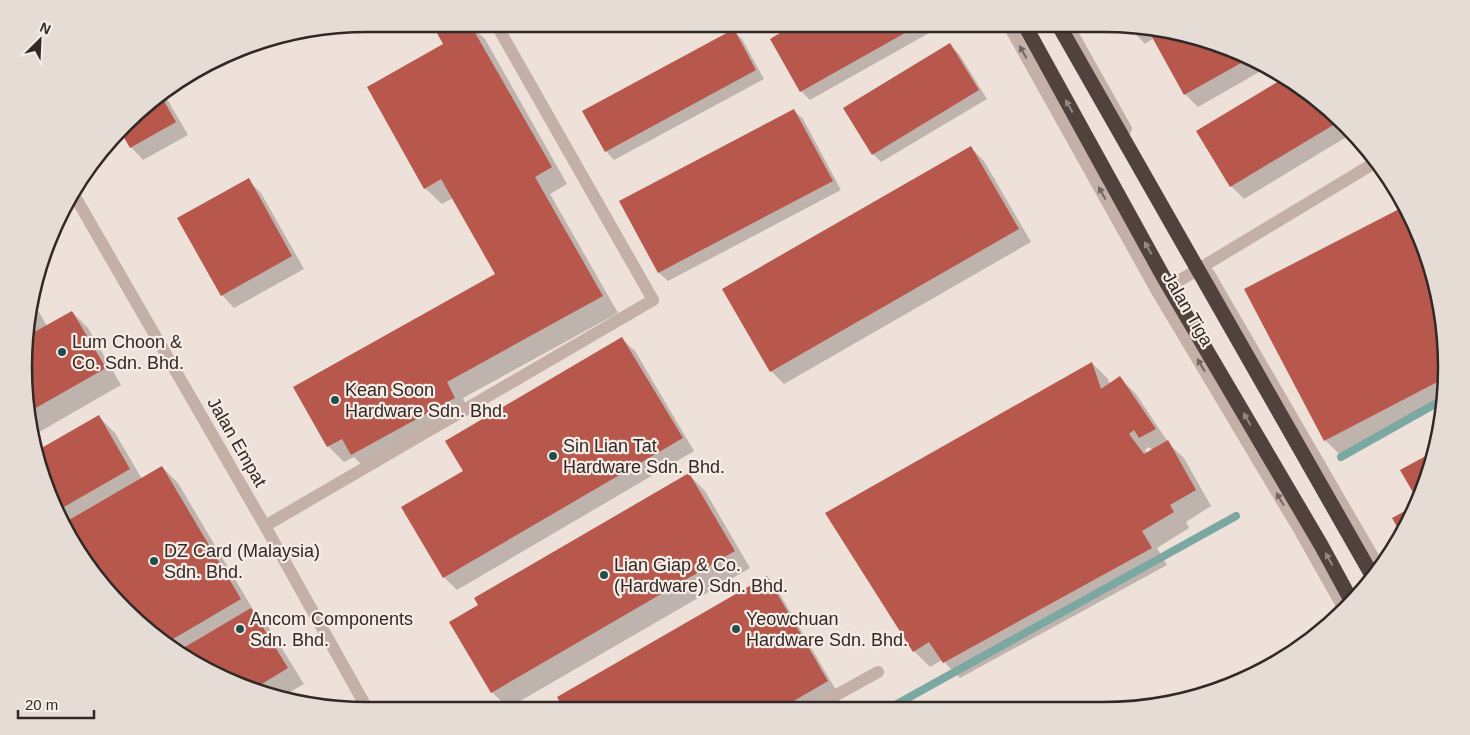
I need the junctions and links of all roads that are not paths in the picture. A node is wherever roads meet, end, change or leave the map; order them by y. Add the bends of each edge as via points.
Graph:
1 (501, 32) edge
2 (1012, 32) edge
3 (1028, 32) edge
4 (1063, 32) edge
5 (1072, 32) edge
6 (1369, 166) edge
7 (77, 200) edge
8 (1204, 265) junction
9 (1158, 293) junction
10 (265, 526) junction
11 (1376, 561) edge
12 (1368, 571) edge
13 (1348, 595) edge
14 (1340, 603) edge
15 (878, 672) dead end
16 (364, 702) edge
17 (824, 702) edge

1 - 10 street via 653,300
9 -> 2 street, Jalan Tiga
13 -> 3 highway, bridge via 1164,278
4 - 12 highway, bridge
5 - 8 street, Jalan Tiga
6 - 8 street
7 - 10 street, Jalan Empat
8 - 9 street
8 - 11 street, Jalan Tiga
14 -> 9 street, Jalan Tiga
10 - 16 street, Jalan Empat
15 - 17 street

